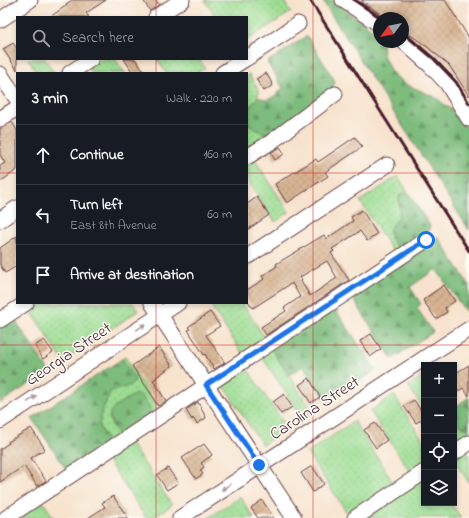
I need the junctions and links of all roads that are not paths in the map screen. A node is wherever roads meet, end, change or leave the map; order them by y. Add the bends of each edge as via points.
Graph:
1 (30, 0) edge
2 (182, 0) edge
3 (343, 0) edge
4 (158, 16) edge
5 (0, 20) edge
6 (373, 20) edge
7 (298, 24) dead end
8 (409, 46) edge
9 (248, 57) edge
10 (90, 60) edge
11 (243, 60) edge
12 (72, 72) edge
13 (225, 72) edge
14 (0, 74) edge
15 (335, 94) dead end
16 (16, 98) edge
17 (16, 109) edge
18 (0, 119) edge
19 (469, 119) edge
20 (248, 156) edge
21 (387, 165) dead end
22 (16, 209) edge
23 (0, 220) edge
24 (426, 240) dead end
25 (248, 256) edge
26 (24, 304) edge
27 (174, 304) edge
28 (156, 309) edge
29 (0, 320) edge
30 (469, 329) edge
31 (206, 385) junction
32 (0, 421) edge
33 (469, 443) edge
34 (457, 450) edge
35 (259, 465) junction
36 (421, 474) edge
37 (6, 518) edge
38 (180, 518) edge
39 (294, 518) edge
40 (354, 518) edge

1 - 5 street
2 - 4 street
3 - 6 street
7 - 9 street
8 - 19 street via 447,83
10 - 12 street
11 - 13 street
14 - 16 street
15 - 20 street
17 - 18 street
21 - 25 street
22 - 23 street
24 - 31 street
26 - 29 street
27 - 28 street, Georgia Street
28 - 31 street
32 -> 28 street, Georgia Street
30 - 35 street, Carolina Street
31 - 35 street
31 - 37 street
33 - 34 street
35 -> 38 street, Carolina Street
35 - 39 street
36 - 40 street

